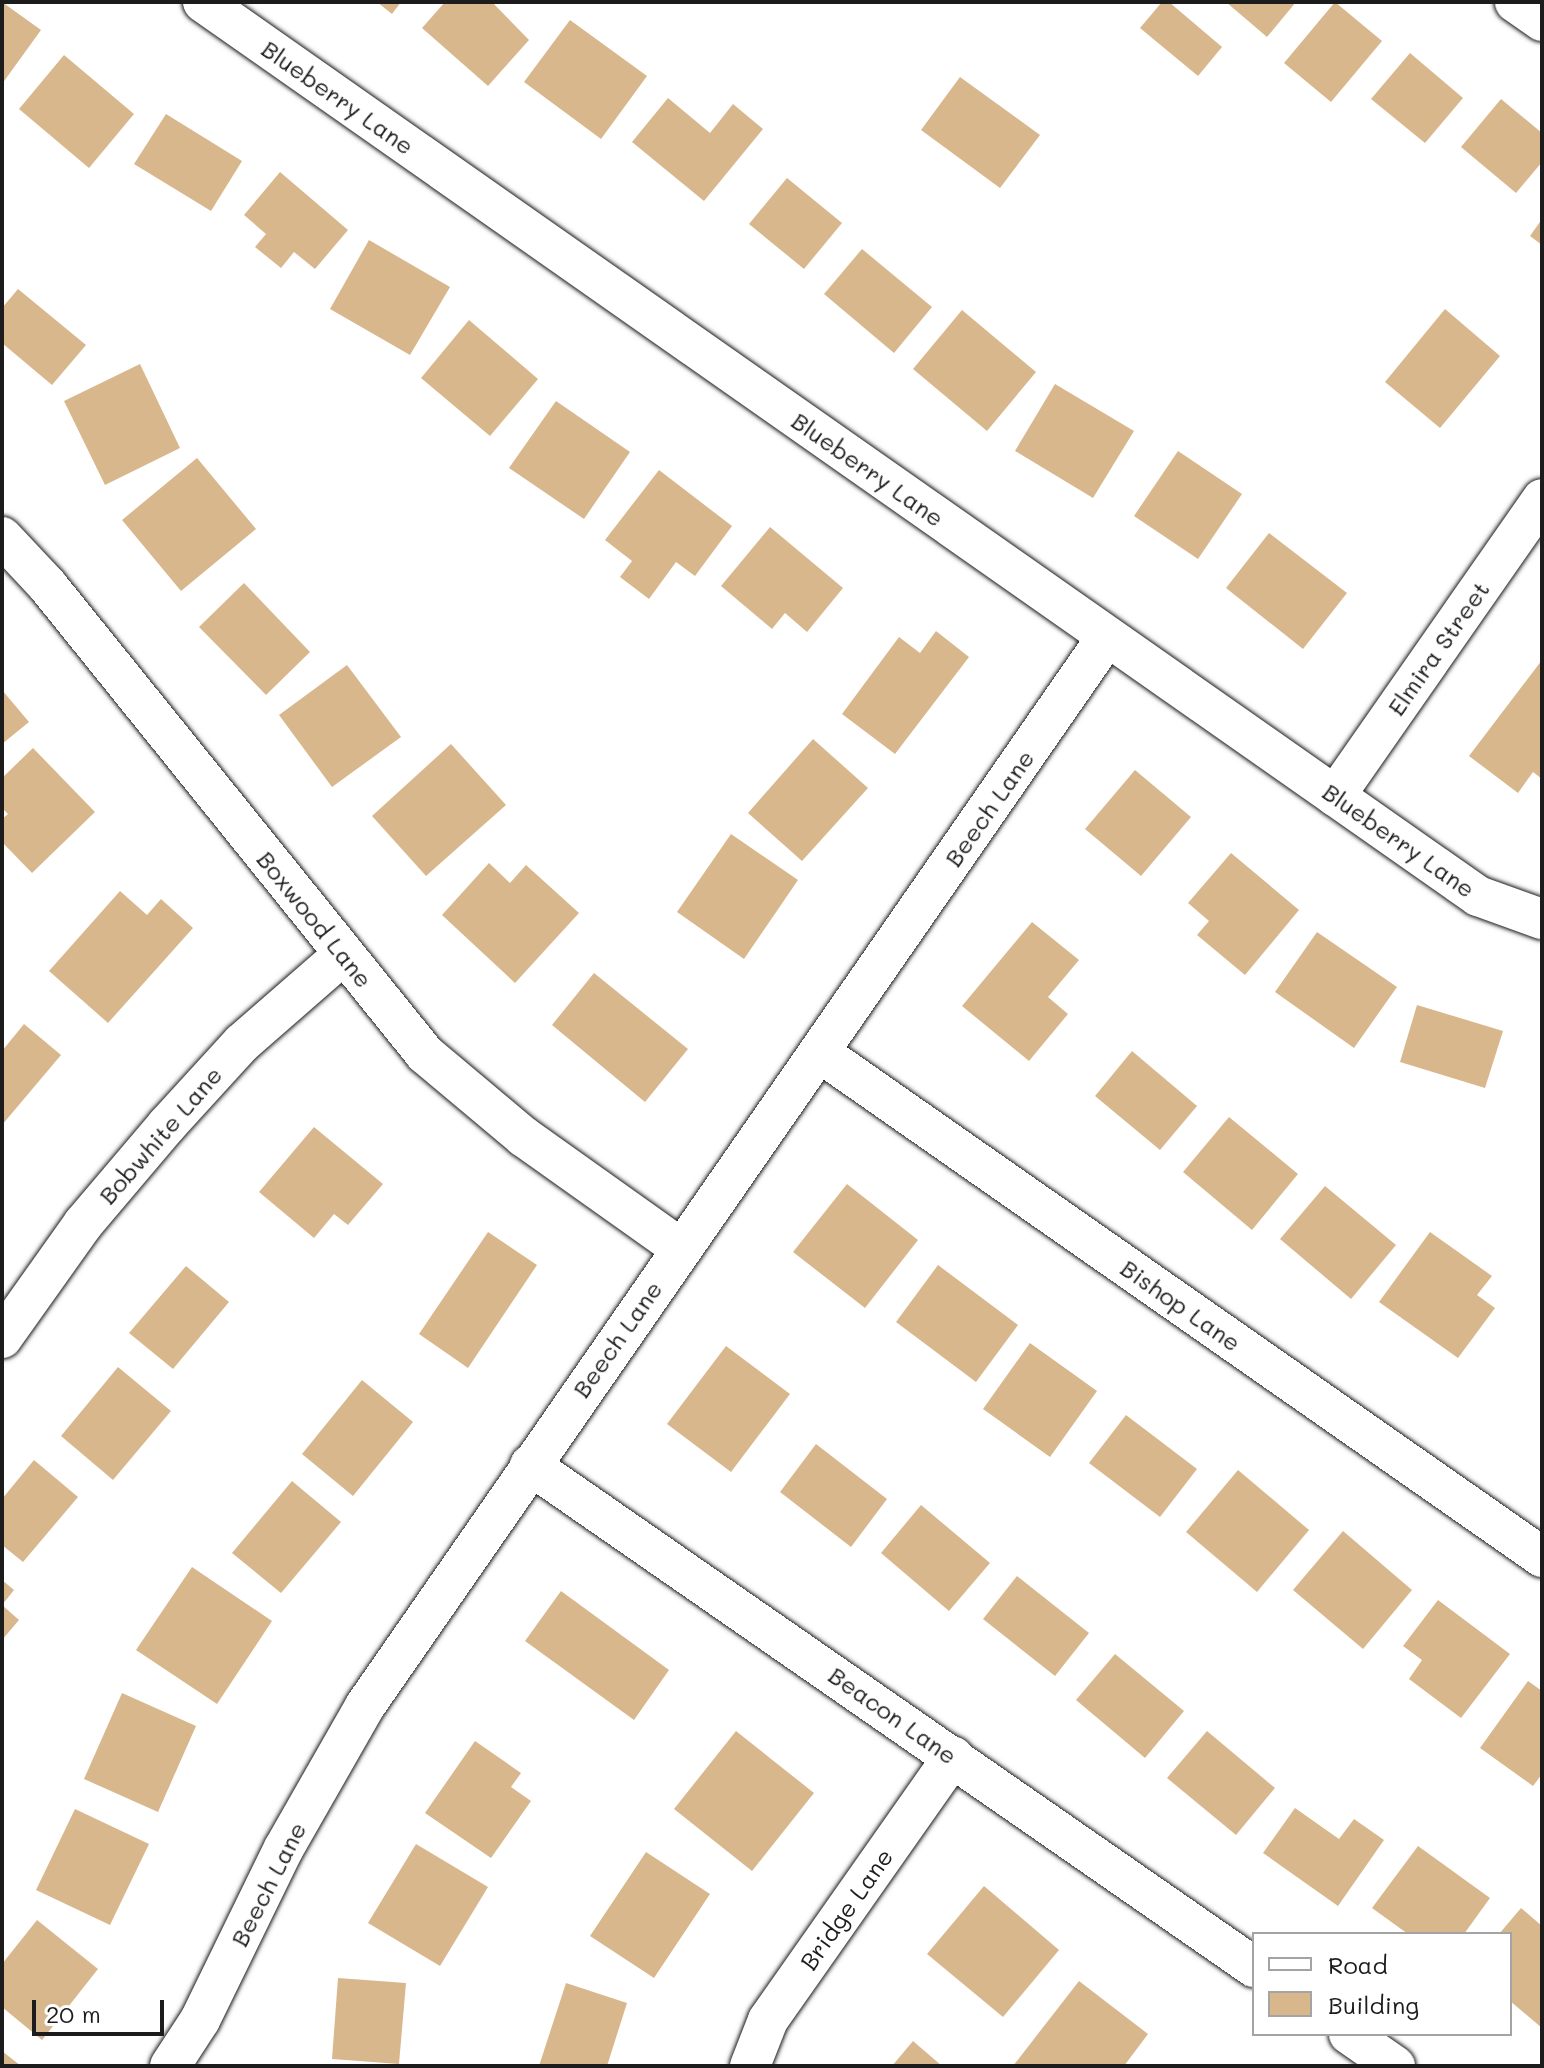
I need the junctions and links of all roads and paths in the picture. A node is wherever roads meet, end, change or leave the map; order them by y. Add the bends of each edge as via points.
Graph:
1 (203, 2) edge
2 (1515, 2) edge
3 (1542, 21) edge
4 (1542, 499) edge
5 (2, 537) edge
6 (1107, 637) junction
7 (1335, 796) junction
8 (1542, 919) edge
9 (343, 955) junction
10 (819, 1052) junction
11 (680, 1248) junction
12 (2, 1338) edge
13 (530, 1465) junction
14 (1542, 1557) edge
15 (953, 1757) junction
16 (1252, 1966) edge
17 (1352, 2036) edge
18 (170, 2066) edge
19 (750, 2066) edge
20 (1395, 2066) edge

1 - 6 street, Blueberry Lane
2 - 3 street
4 - 7 street, Elmira Street
5 - 9 street, Boxwood Lane via 47,585
6 - 7 street, Blueberry Lane
6 - 10 street, Beech Lane
7 - 8 street, Blueberry Lane via 1478,896
9 - 11 street, Boxwood Lane via 425,1054 524,1137
9 - 12 street, Bobwhite Lane via 242,1043 167,1125 83,1224
10 - 11 street, Beech Lane
10 - 14 street, Bishop Lane
11 - 13 street, Beech Lane
13 - 15 street, Beacon Lane
13 - 18 street, Beech Lane via 365,1706 284,1848 200,2020
15 - 16 street, Beacon Lane
15 - 19 street, Bridge Lane via 768,2020
17 - 20 street

